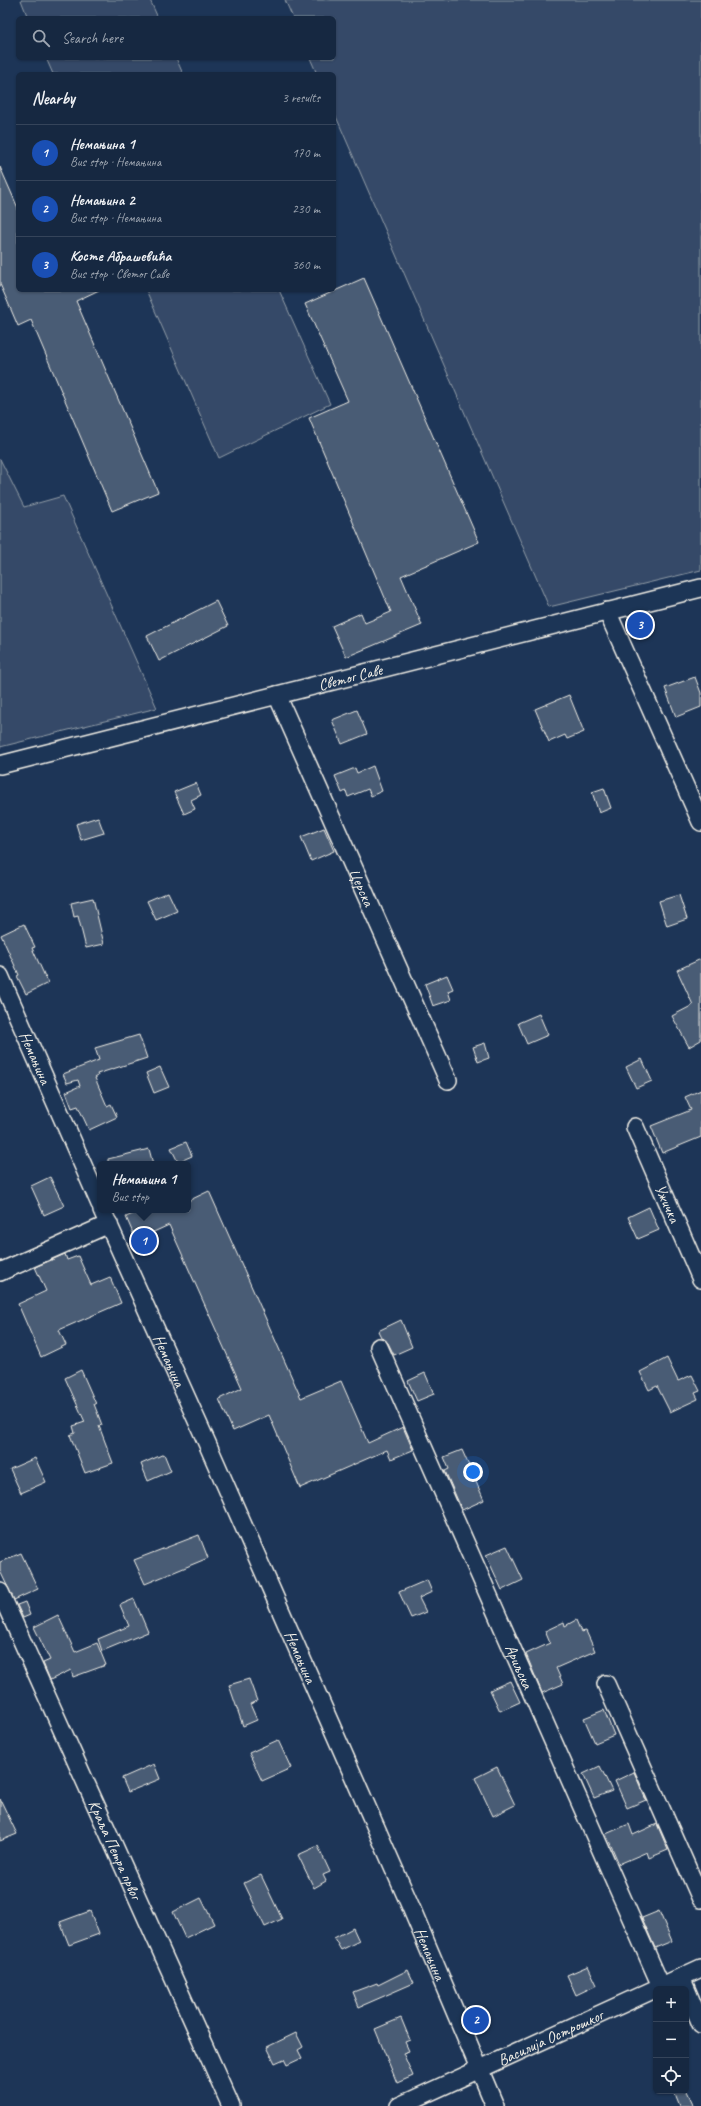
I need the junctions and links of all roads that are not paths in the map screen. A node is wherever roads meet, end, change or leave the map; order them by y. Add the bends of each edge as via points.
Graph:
1 (701, 588) edge
2 (607, 612) junction
3 (277, 695) junction
4 (0, 766) edge
5 (701, 822) edge
6 (0, 976) edge
7 (448, 1080) dead end
8 (636, 1127) dead end
9 (97, 1197) edge
10 (106, 1217) edge
11 (0, 1272) edge
12 (701, 1279) edge
13 (379, 1346) dead end
14 (0, 1592) edge
15 (606, 1684) dead end
16 (701, 1899) edge
17 (701, 1968) edge
18 (681, 1977) junction
19 (661, 1986) joint
20 (653, 1990) edge
21 (701, 2024) edge
22 (479, 2069) junction
23 (231, 2106) edge
24 (399, 2106) edge
25 (495, 2106) edge

1 - 2 street, Светог Саве
2 - 3 street, Светог Саве
2 - 5 street
3 - 4 street, Светог Саве
3 - 7 street, Церска
6 - 9 street, Немањина
8 - 12 street, Ужичка
10 - 11 street
10 - 22 street, Немањина via 410,1905
13 - 19 street, Ариљска
14 - 23 street, Краља Петра првог
15 - 16 street
17 - 18 street, Василија Острошког
18 - 19 street, Василија Острошког
18 - 21 street
20 - 22 street, Василија Острошког
22 - 24 street, Василија Острошког
22 - 25 street, Немањина

